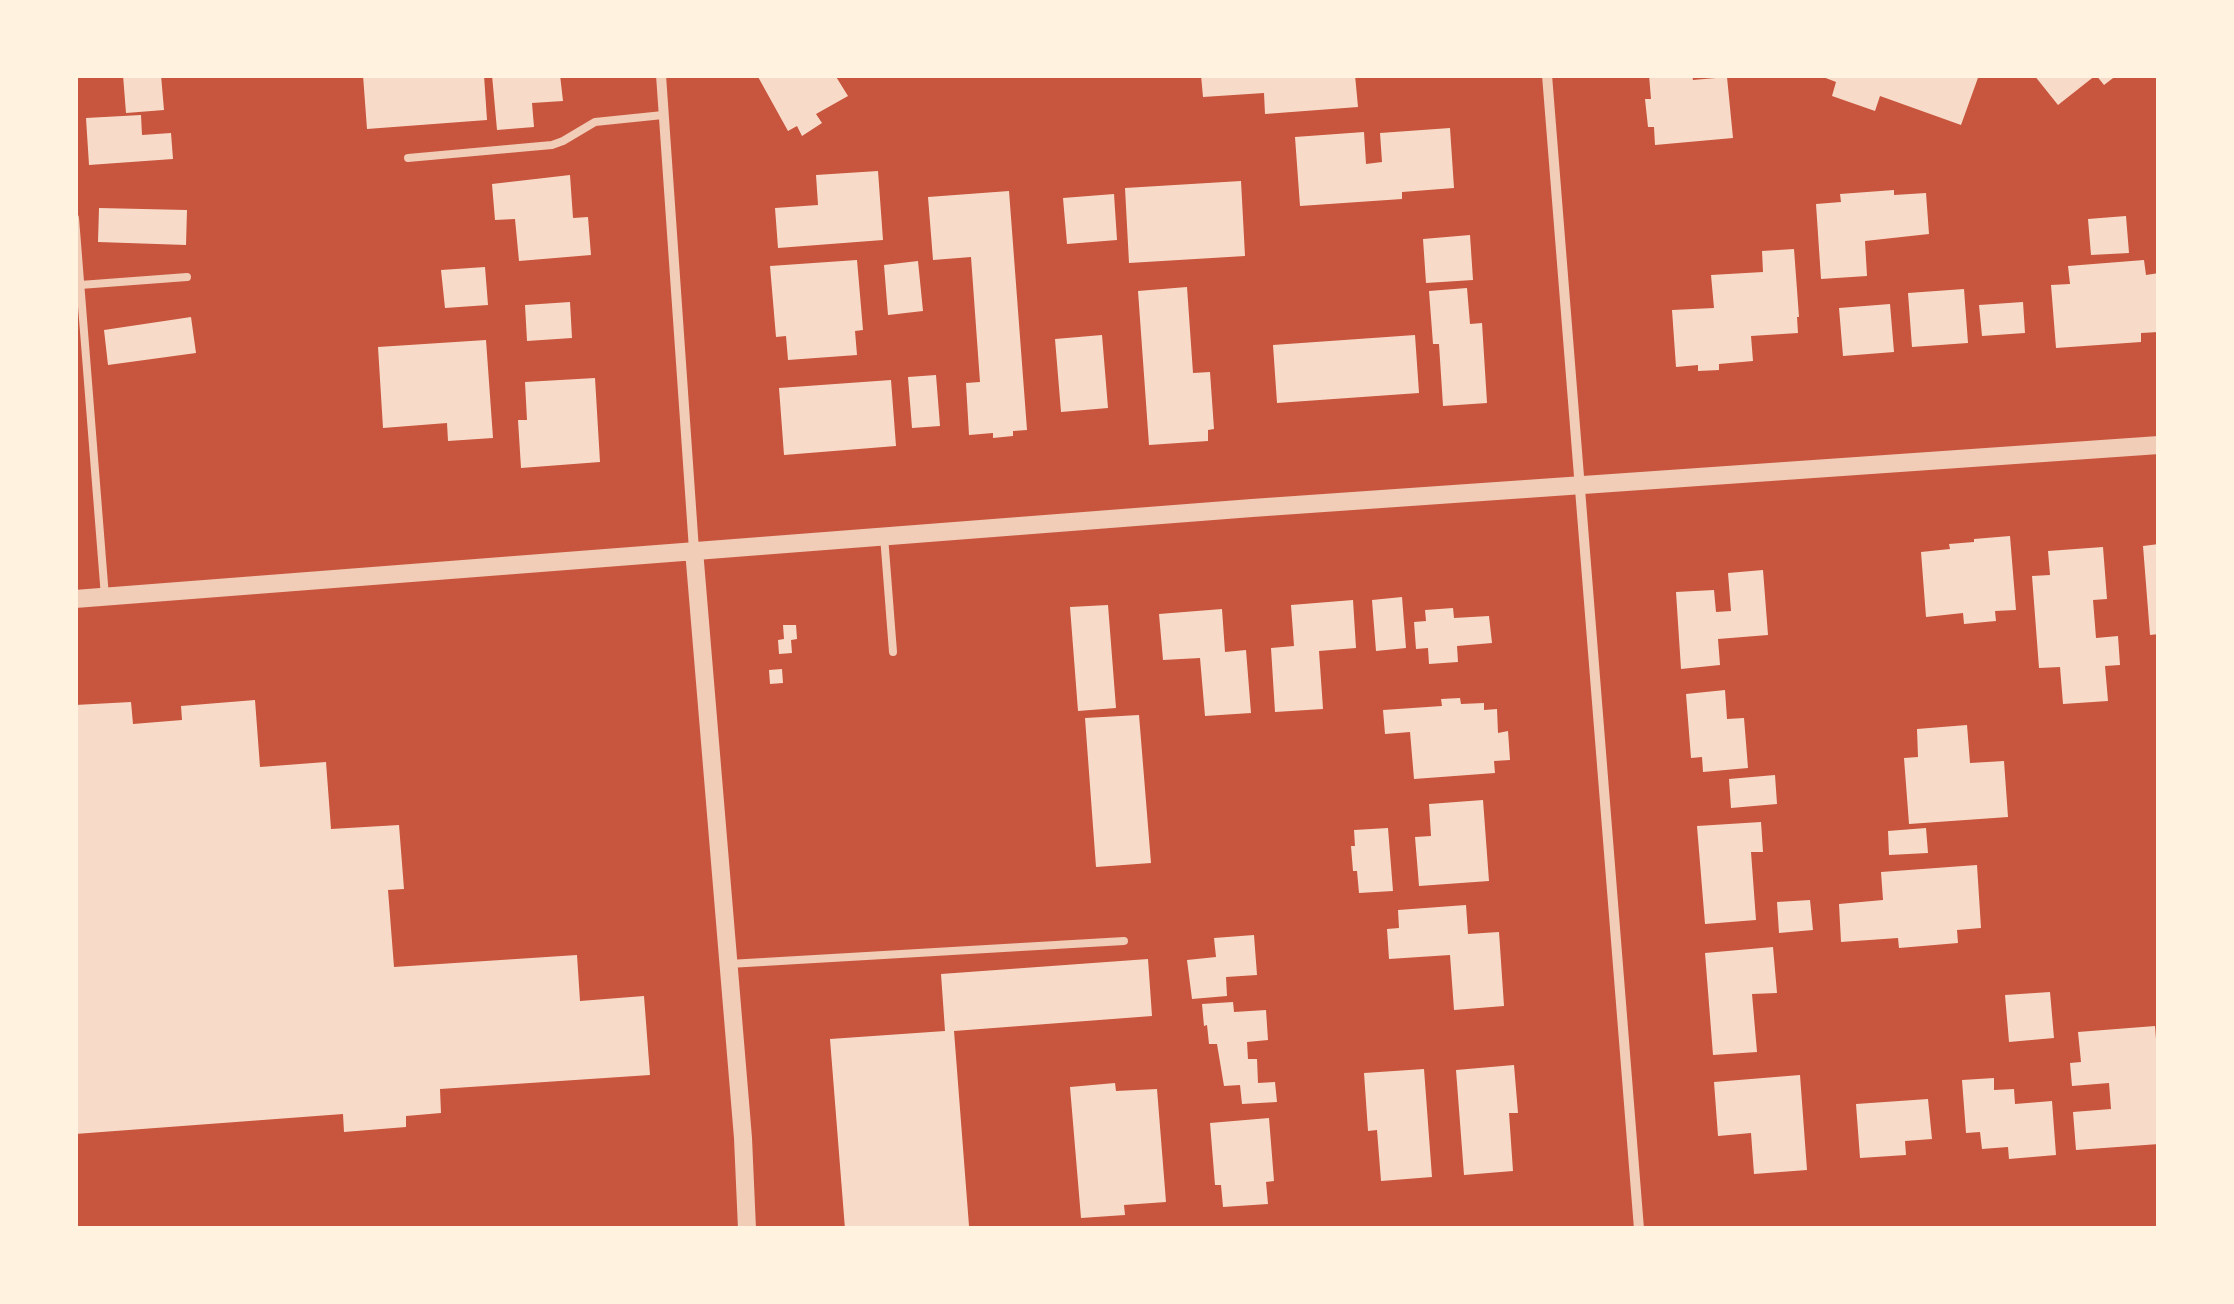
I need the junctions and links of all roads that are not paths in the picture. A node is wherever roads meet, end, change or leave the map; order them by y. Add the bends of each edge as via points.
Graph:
1 (660, 75) edge
2 (1547, 75) edge
3 (664, 115) junction
4 (408, 158) dead end
5 (75, 218) edge
6 (186, 278) dead end
7 (80, 285) junction
8 (2159, 445) edge
9 (1580, 484) junction
10 (884, 536) junction
11 (694, 550) junction
12 (105, 597) junction
13 (75, 599) edge
14 (894, 652) dead end
15 (1124, 941) dead end
16 (728, 964) junction
17 (747, 1229) edge
18 (1639, 1229) edge

1 - 3 street
2 - 9 street
3 - 4 lane via 595,122 552,145
3 - 11 street
5 - 7 lane
6 - 7 lane
7 - 12 lane
8 - 9 street
9 - 10 street
9 - 18 street
10 - 11 street
10 - 14 lane
11 - 12 street
11 - 16 street
12 - 13 street
15 - 16 lane
16 - 17 street

